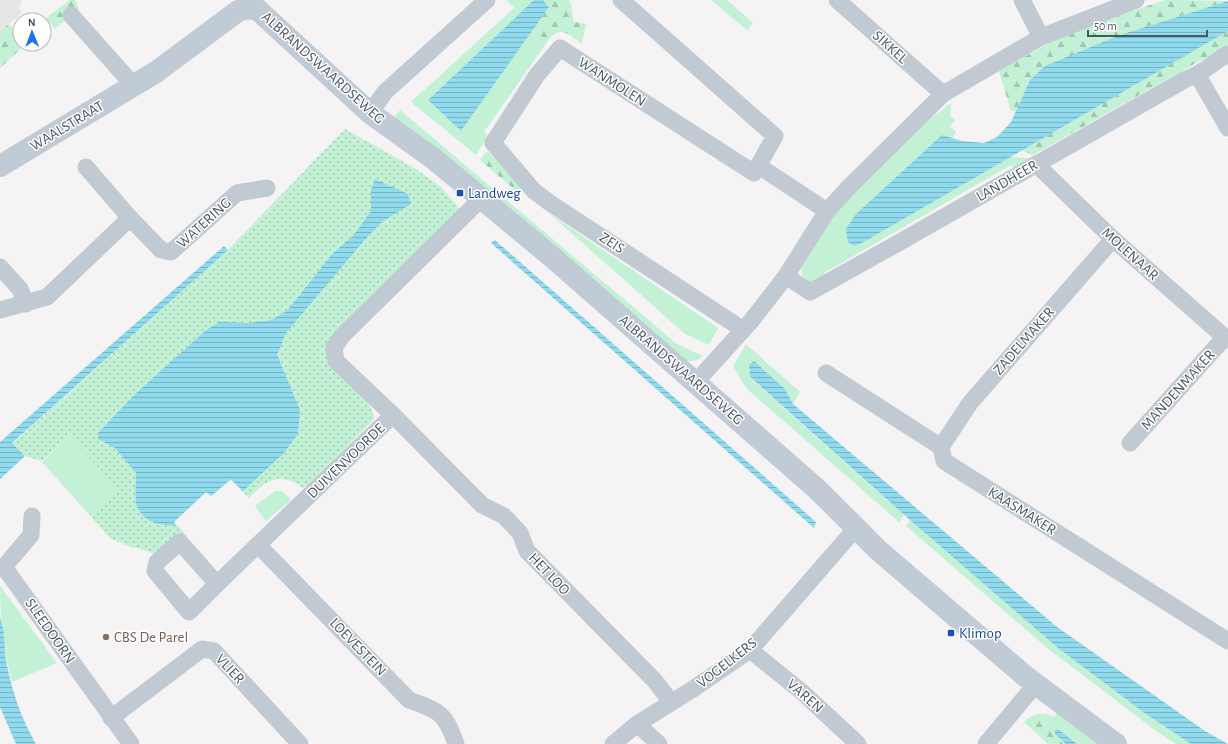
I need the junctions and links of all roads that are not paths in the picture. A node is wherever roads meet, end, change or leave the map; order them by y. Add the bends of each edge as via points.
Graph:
1 (487, 0) edge
2 (621, 0) edge
3 (837, 0) edge
4 (1022, 0) edge
5 (1136, 0) edge
6 (249, 3) edge
7 (71, 15) dead end
8 (1041, 37) junction
9 (1228, 54) edge
10 (1198, 76) junction
11 (134, 86) junction
12 (943, 94) junction
13 (370, 113) junction
14 (1228, 128) edge
15 (494, 143) joint
16 (1036, 164) junction
17 (0, 166) edge
18 (758, 166) junction
19 (86, 167) dead end
20 (268, 188) dead end
21 (482, 198) junction
22 (827, 211) junction
23 (130, 218) junction
24 (1113, 238) junction
25 (0, 267) edge
26 (786, 276) junction
27 (26, 304) junction
28 (0, 310) edge
29 (742, 329) junction
30 (1226, 338) edge
31 (826, 374) dead end
32 (695, 383) junction
33 (393, 415) junction
34 (1130, 443) dead end
35 (941, 447) junction
36 (32, 516) dead end
37 (856, 528) junction
38 (258, 545) junction
39 (217, 584) dead end
40 (1228, 641) edge
41 (750, 650) junction
42 (1036, 684) junction
43 (671, 702) junction
44 (111, 718) junction
45 (636, 724) junction
46 (131, 744) edge
47 (300, 744) edge
48 (456, 744) edge
49 (613, 744) edge
50 (659, 744) edge
51 (858, 744) edge
52 (986, 744) edge
53 (1116, 744) edge

1 - 13 street via 385,92
2 - 18 street via 775,136
3 - 12 street, SIKKEL
4 - 8 street
5 - 8 street
6 - 11 street, WAALSTRAAT
6 - 13 street, ALBRANDSWAARDSEWEG
7 - 11 street
8 - 12 street
9 - 10 street, LANDHEER via 1210,64
10 - 14 street
10 - 16 street, LANDHEER via 1186,79
11 - 17 street, WAALSTRAAT
12 - 22 street
13 - 21 street, ALBRANDSWAARDSEWEG via 434,159
15 - 18 street, WANMOLEN via 537,75 560,48 754,173
15 - 29 street, ZEIS via 534,191 550,203
16 - 24 street, MOLENAAR
16 - 26 street, LANDHEER via 810,292
18 - 22 street
19 - 23 street, WATERING
20 - 23 street, WATERING via 237,194 171,252 161,250
21 - 32 street, ALBRANDSWAARDSEWEG via 552,256
21 - 33 street, DUIVENVOORDE via 342,336 334,348 336,361
22 - 26 street
23 - 27 street via 47,296
24 - 30 street, MOLENAAR
24 - 35 street, ZADELMAKER via 970,403
25 - 27 street via 20,289
26 - 29 street
27 - 28 street
29 - 32 street
30 - 34 street, MANDENMAKER
31 - 35 street
32 - 37 street, ALBRANDSWAARDSEWEG via 818,490
33 - 38 street, DUIVENVOORDE
33 - 43 street, HET LOO via 482,505 504,516 520,533 526,551 655,681
35 - 40 street, KAASMAKER via 944,461
36 - 44 street, SLEEDOORN via 31,535 4,567
37 - 41 street, VOGELKERS
37 - 42 street, ALBRANDSWAARDSEWEG
38 - 39 street, DUIVENVOORDE
38 - 48 street, LOEVESTEIN via 409,700 434,709 449,723
41 - 43 street, VOGELKERS
41 - 51 street, VAREN via 802,692
42 - 52 street
42 - 53 street, ALBRANDSWAARDSEWEG
43 - 45 street, VOGELKERS
44 - 46 street, SLEEDOORN
44 - 47 street, VLIER via 202,649 214,651
45 - 49 street, VOGELKERS
45 - 50 street

